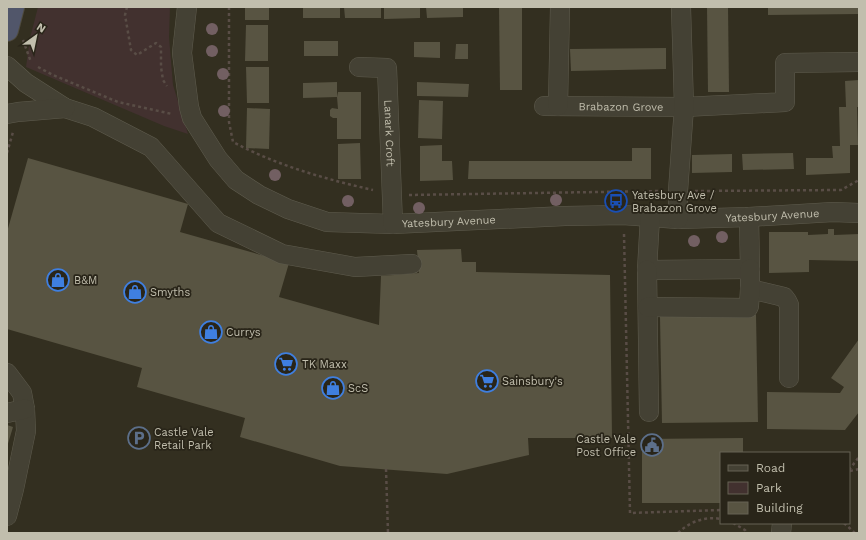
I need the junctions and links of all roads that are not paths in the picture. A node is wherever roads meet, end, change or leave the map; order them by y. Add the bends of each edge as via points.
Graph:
1 (13, 7) edge
2 (187, 7) edge
3 (560, 7) edge
4 (681, 7) edge
5 (15, 35) edge
6 (859, 62) edge
7 (7, 66) edge
8 (359, 67) dead end
9 (684, 107) junction
10 (65, 108) junction
11 (7, 114) edge
12 (859, 213) edge
13 (650, 217) junction
14 (749, 217) junction
15 (678, 219) junction
16 (393, 224) junction
17 (412, 264) dead end
18 (750, 269) junction
19 (647, 270) junction
20 (750, 289) junction
21 (648, 307) junction
22 (7, 373) edge
23 (788, 378) dead end
24 (15, 400) edge
25 (649, 412) dead end
26 (12, 470) edge
27 (7, 516) edge

1 - 5 highway
2 - 16 street, Yatesbury Avenue via 182,53 192,118 218,159 236,180 288,209 327,222
3 - 9 street, Brabazon Grove via 551,106
4 - 9 street
6 - 9 street, Brabazon Grove via 784,63 785,102
7 - 10 street via 26,83
8 - 16 street, Lanark Croft via 387,68
9 - 15 street
10 - 11 street
10 - 17 street via 92,117 151,147 218,223 282,254 355,267
12 - 14 street, Yatesbury Avenue
13 - 15 street, Yatesbury Avenue
13 - 16 street, Yatesbury Avenue via 565,216
13 - 19 street
14 - 15 street, Yatesbury Avenue
14 - 18 street
18 - 19 street
18 - 20 street
19 - 21 street
20 - 21 street via 748,308
20 - 23 street via 784,297 789,305
21 - 25 street
22 - 24 street
24 - 26 street via 26,432
26 - 27 street

